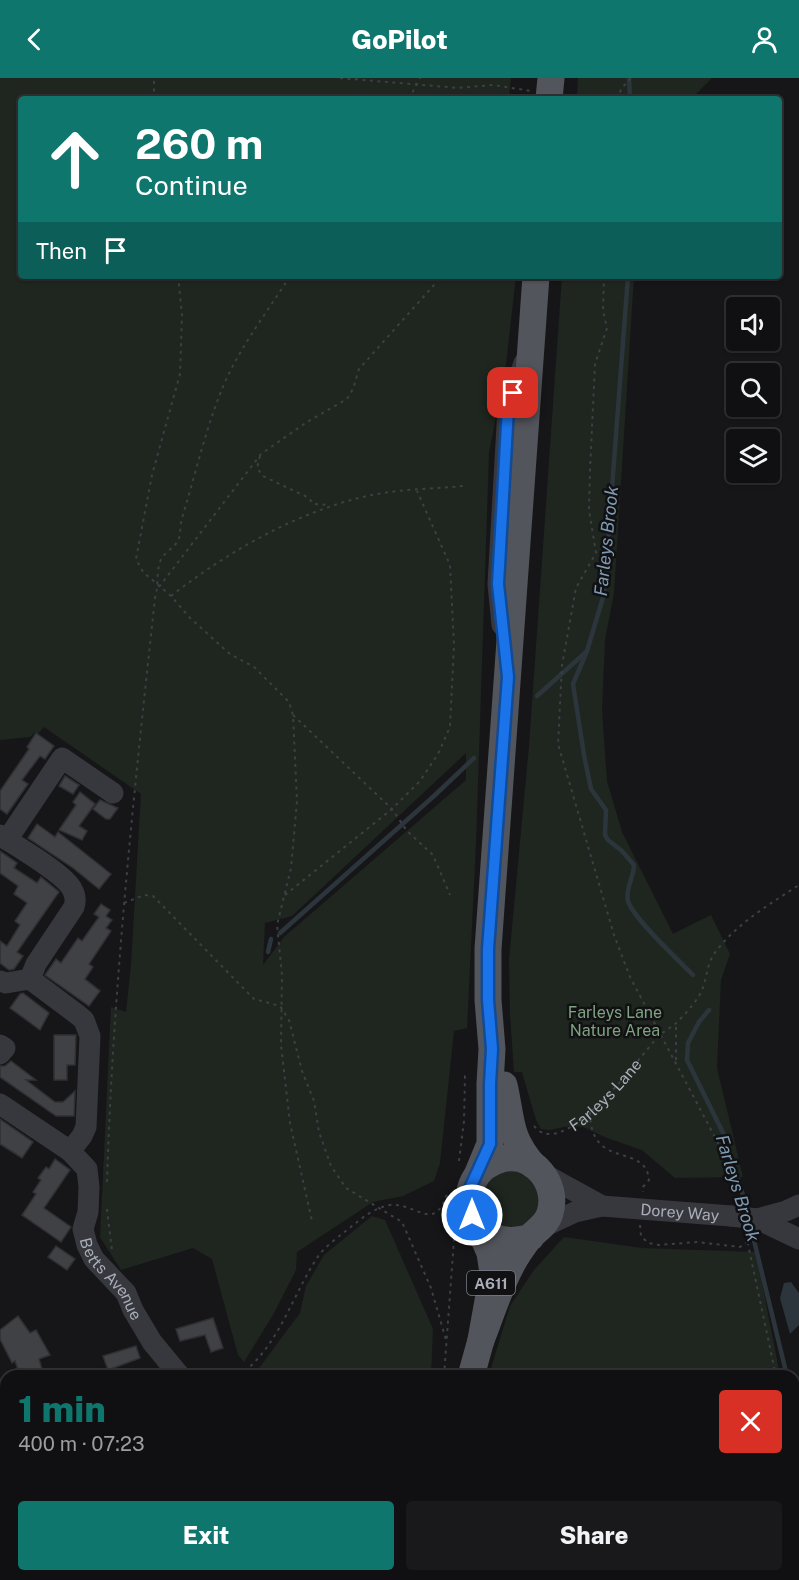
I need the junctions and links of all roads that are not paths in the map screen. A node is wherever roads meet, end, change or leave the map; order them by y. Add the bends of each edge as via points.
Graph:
1 (536, 279) edge
2 (113, 793) dead end
3 (4, 837) edge
4 (30, 979) junction
5 (0, 981) edge
6 (0, 1045) edge
7 (492, 1049) junction
8 (0, 1054) edge
9 (0, 1104) edge
10 (70, 1151) junction
11 (469, 1167) junction
12 (537, 1169) junction
13 (602, 1206) junction
14 (799, 1206) edge
15 (743, 1218) junction
16 (467, 1226) junction
17 (537, 1232) junction
18 (799, 1240) edge
19 (481, 1340) junction
20 (175, 1370) edge
21 (473, 1370) edge

1 - 7 main road, A611 via 488,949
2 - 3 street via 62,758
3 - 4 street via 60,876 73,890 76,900
4 - 5 street
4 - 10 street via 84,1020 90,1036 86,1127
6 - 8 street via 5,1048
7 - 11 main road, A611 via 490,1144
7 - 12 main road, A611 via 518,1148
9 - 10 street, Betts Avenue
10 - 20 street, Betts Avenue via 87,1169 88,1212 83,1229 87,1245 94,1259 126,1293 152,1341
11 - 12 main road via 519,1159
11 - 16 main road, A611 via 472,1215
12 - 13 street, Dorey Way
12 - 17 main road, A611 via 550,1185 552,1200 550,1214
13 - 15 street, Dorey Way
13 - 17 street, Dorey Way via 575,1212
14 - 15 street, Dorey Way
14 - 18 street via 795,1220
15 - 18 street, Dorey Way
16 - 17 main road via 503,1241 517,1241
16 - 19 main road, A611 via 490,1253 493,1273
17 - 19 main road, A611 via 512,1264
19 - 21 main road, A611

